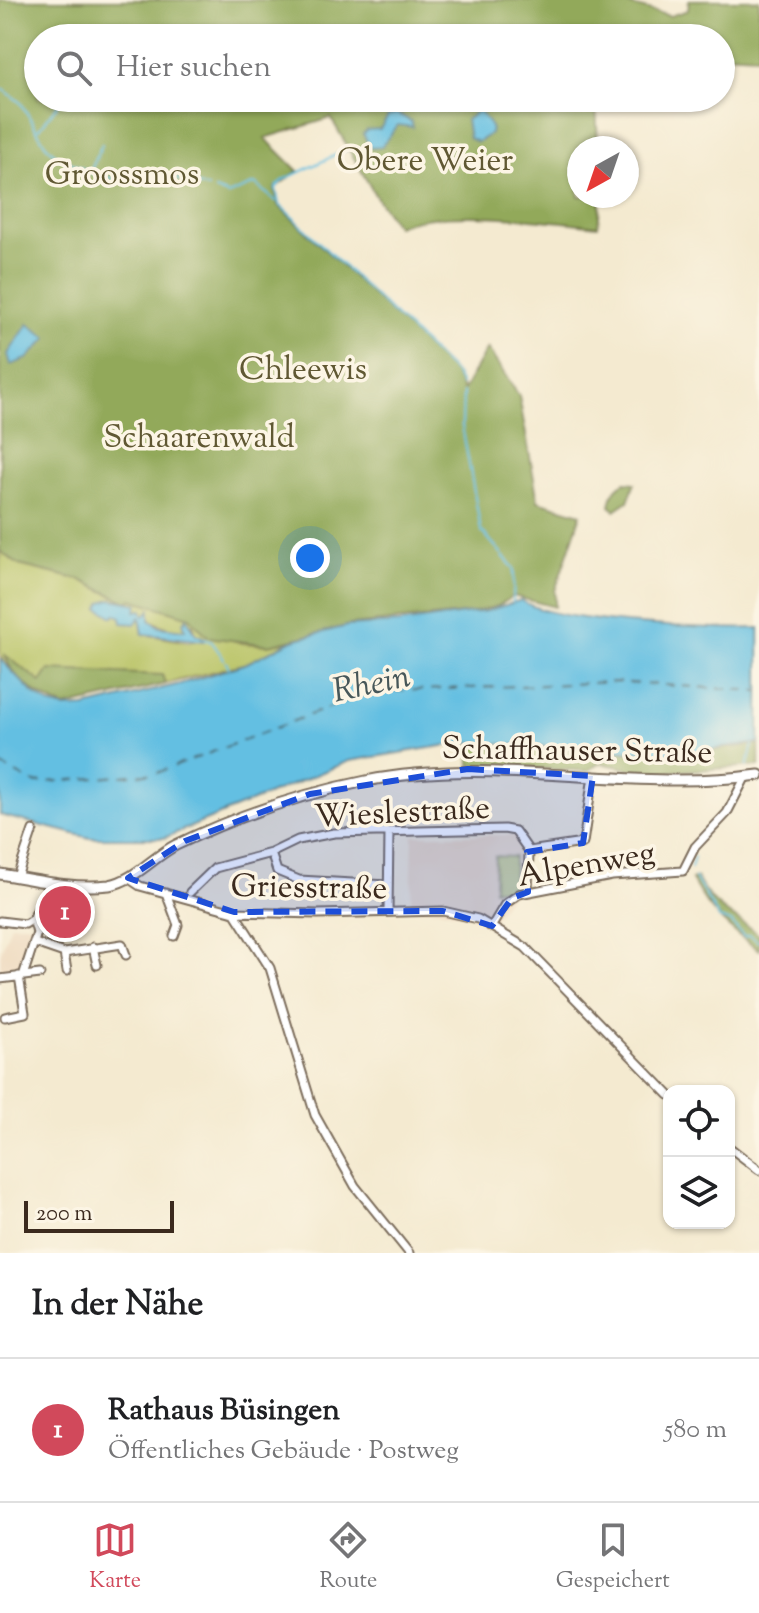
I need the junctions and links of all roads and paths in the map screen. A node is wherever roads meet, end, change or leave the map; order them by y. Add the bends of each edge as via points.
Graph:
1 (759, 775) edge
2 (593, 776) junction
3 (746, 776) junction
4 (33, 830) dead end
5 (389, 832) junction
6 (529, 851) junction
7 (271, 853) junction
8 (0, 874) edge
9 (17, 877) junction
10 (128, 878) junction
11 (50, 882) junction
12 (388, 885) junction
13 (190, 892) dead end
14 (528, 892) junction
15 (166, 893) junction
16 (234, 912) junction
17 (388, 912) junction
18 (33, 919) junction
19 (0, 921) edge
20 (492, 926) junction
21 (174, 936) dead end
22 (35, 943) junction
23 (93, 947) junction
24 (64, 953) junction
25 (126, 955) dead end
26 (97, 965) dead end
27 (67, 971) dead end
28 (40, 974) dead end
29 (21, 976) junction
30 (0, 979) edge
31 (5, 1017) dead end
32 (663, 1089) edge
33 (735, 1152) edge
34 (759, 1170) edge
35 (409, 1253) edge

1 - 3 main road, Schaffhauser Straße
2 - 3 main road, Schaffhauser Straße via 692,782
2 - 6 street via 583,843
2 - 10 main road, Schaffhauser Straße via 468,769 338,787 201,834
3 - 14 street, Alpenweg via 727,813 683,871 621,875
4 - 9 street
5 - 6 street, Wieslestraße via 515,831
5 - 7 street, Wieslestraße via 334,833 298,840
5 - 12 street
6 - 14 street, Wieslestraße
7 - 12 street via 277,871 299,880
7 - 13 street, Wieslestraße via 215,868
8 - 9 main road
9 - 11 main road
10 - 11 main road via 99,885
10 - 15 street, Griesstraße
11 - 18 street
12 - 17 street
14 - 20 street, Alpenweg via 505,904
15 - 16 street, Griesstraße
15 - 21 street via 178,925
16 - 17 street, Griesstraße
16 - 35 street via 270,968 315,1115 355,1186
17 - 20 street, Griesstraße via 443,911
18 - 19 street via 25,924
18 - 22 street
20 - 32 street, Griesstraße via 525,947
22 - 24 street
22 - 29 street
23 - 24 street
23 - 25 street via 122,944
23 - 26 street
24 - 27 street
28 - 29 street
29 - 30 street
29 - 31 street via 25,1013
33 - 34 street

